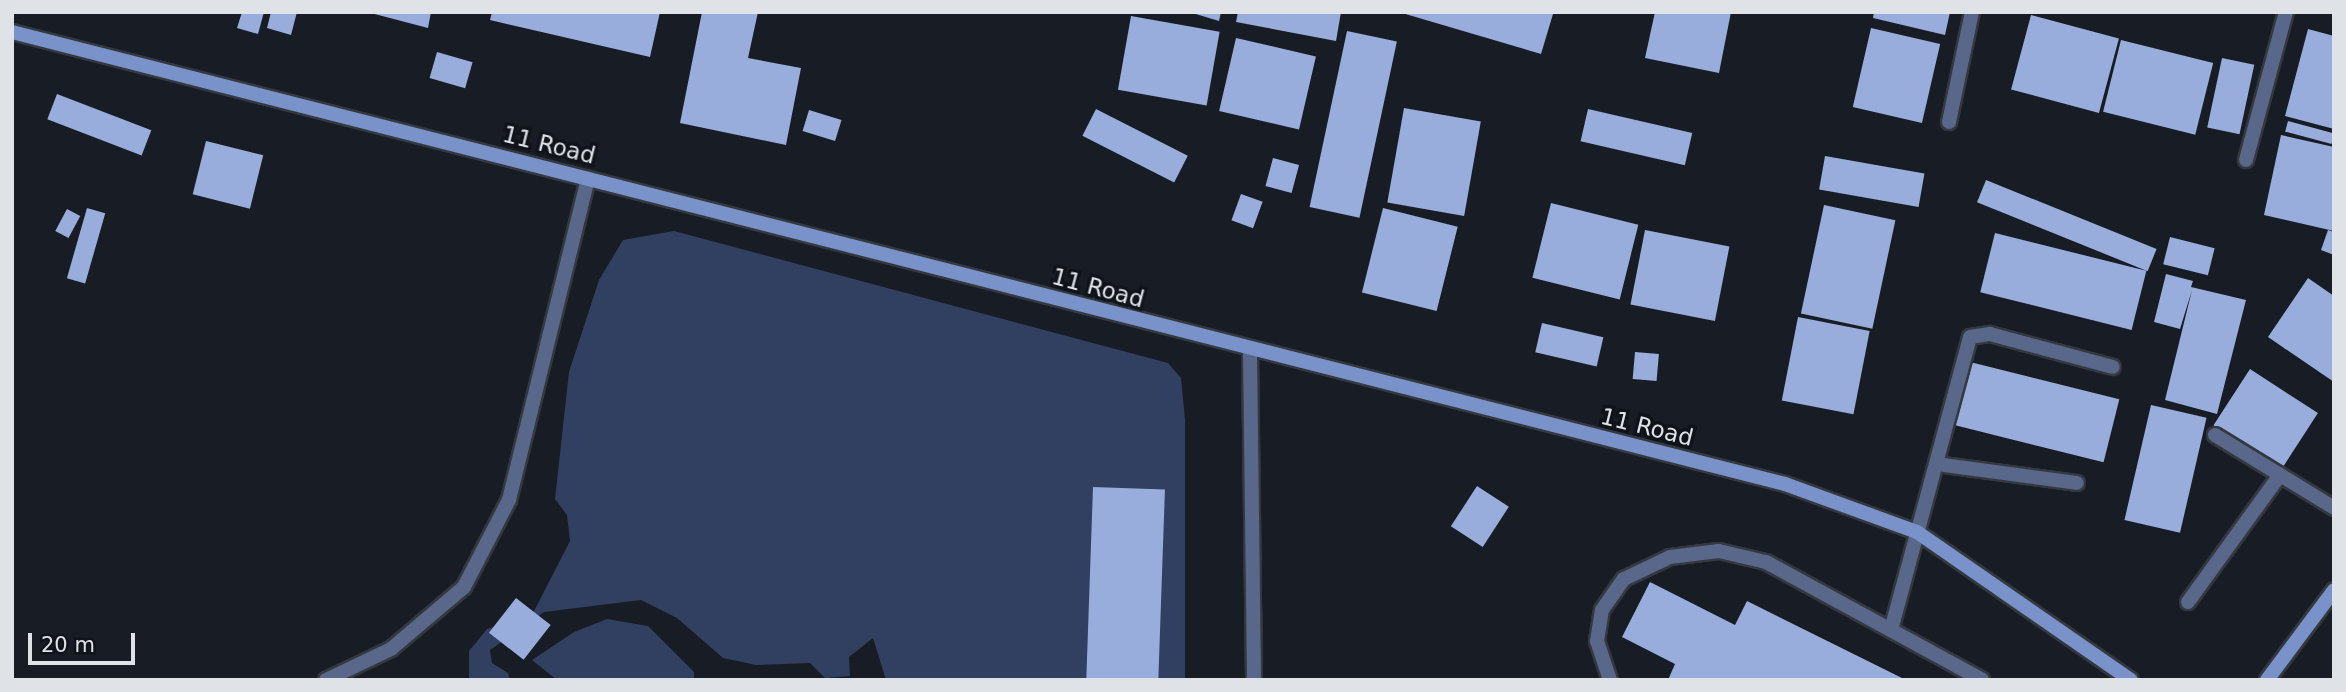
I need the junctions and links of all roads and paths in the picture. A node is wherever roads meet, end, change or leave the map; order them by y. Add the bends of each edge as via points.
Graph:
1 (1972, 12) edge
2 (2286, 12) edge
3 (12, 32) edge
4 (1949, 122) dead end
5 (2246, 160) dead end
6 (588, 179) junction
7 (1250, 351) junction
8 (2113, 367) dead end
9 (2215, 435) dead end
10 (1937, 464) junction
11 (2280, 475) junction
12 (2077, 483) dead end
13 (2334, 508) edge
14 (1917, 532) junction
15 (2334, 590) edge
16 (2188, 602) dead end
17 (1891, 630) junction
18 (326, 680) edge
19 (1254, 680) edge
20 (1610, 680) edge
21 (1982, 680) edge
22 (2131, 680) edge
23 (2267, 680) edge

1 - 4 street
2 - 5 street
3 - 6 street, 11 Road
6 - 7 street, 11 Road
6 - 18 street via 503,512 464,587 391,649
7 - 14 street, 11 Road via 1785,484
7 - 19 street
8 - 10 street via 1990,334 1970,337
9 - 11 street
10 - 12 street
10 - 14 street
11 - 13 street
11 - 16 street
14 - 17 street
14 - 22 street, 11 Road
15 - 23 street
17 - 20 street via 1766,562 1719,551 1670,557 1624,579 1602,610 1597,641
17 - 21 street

